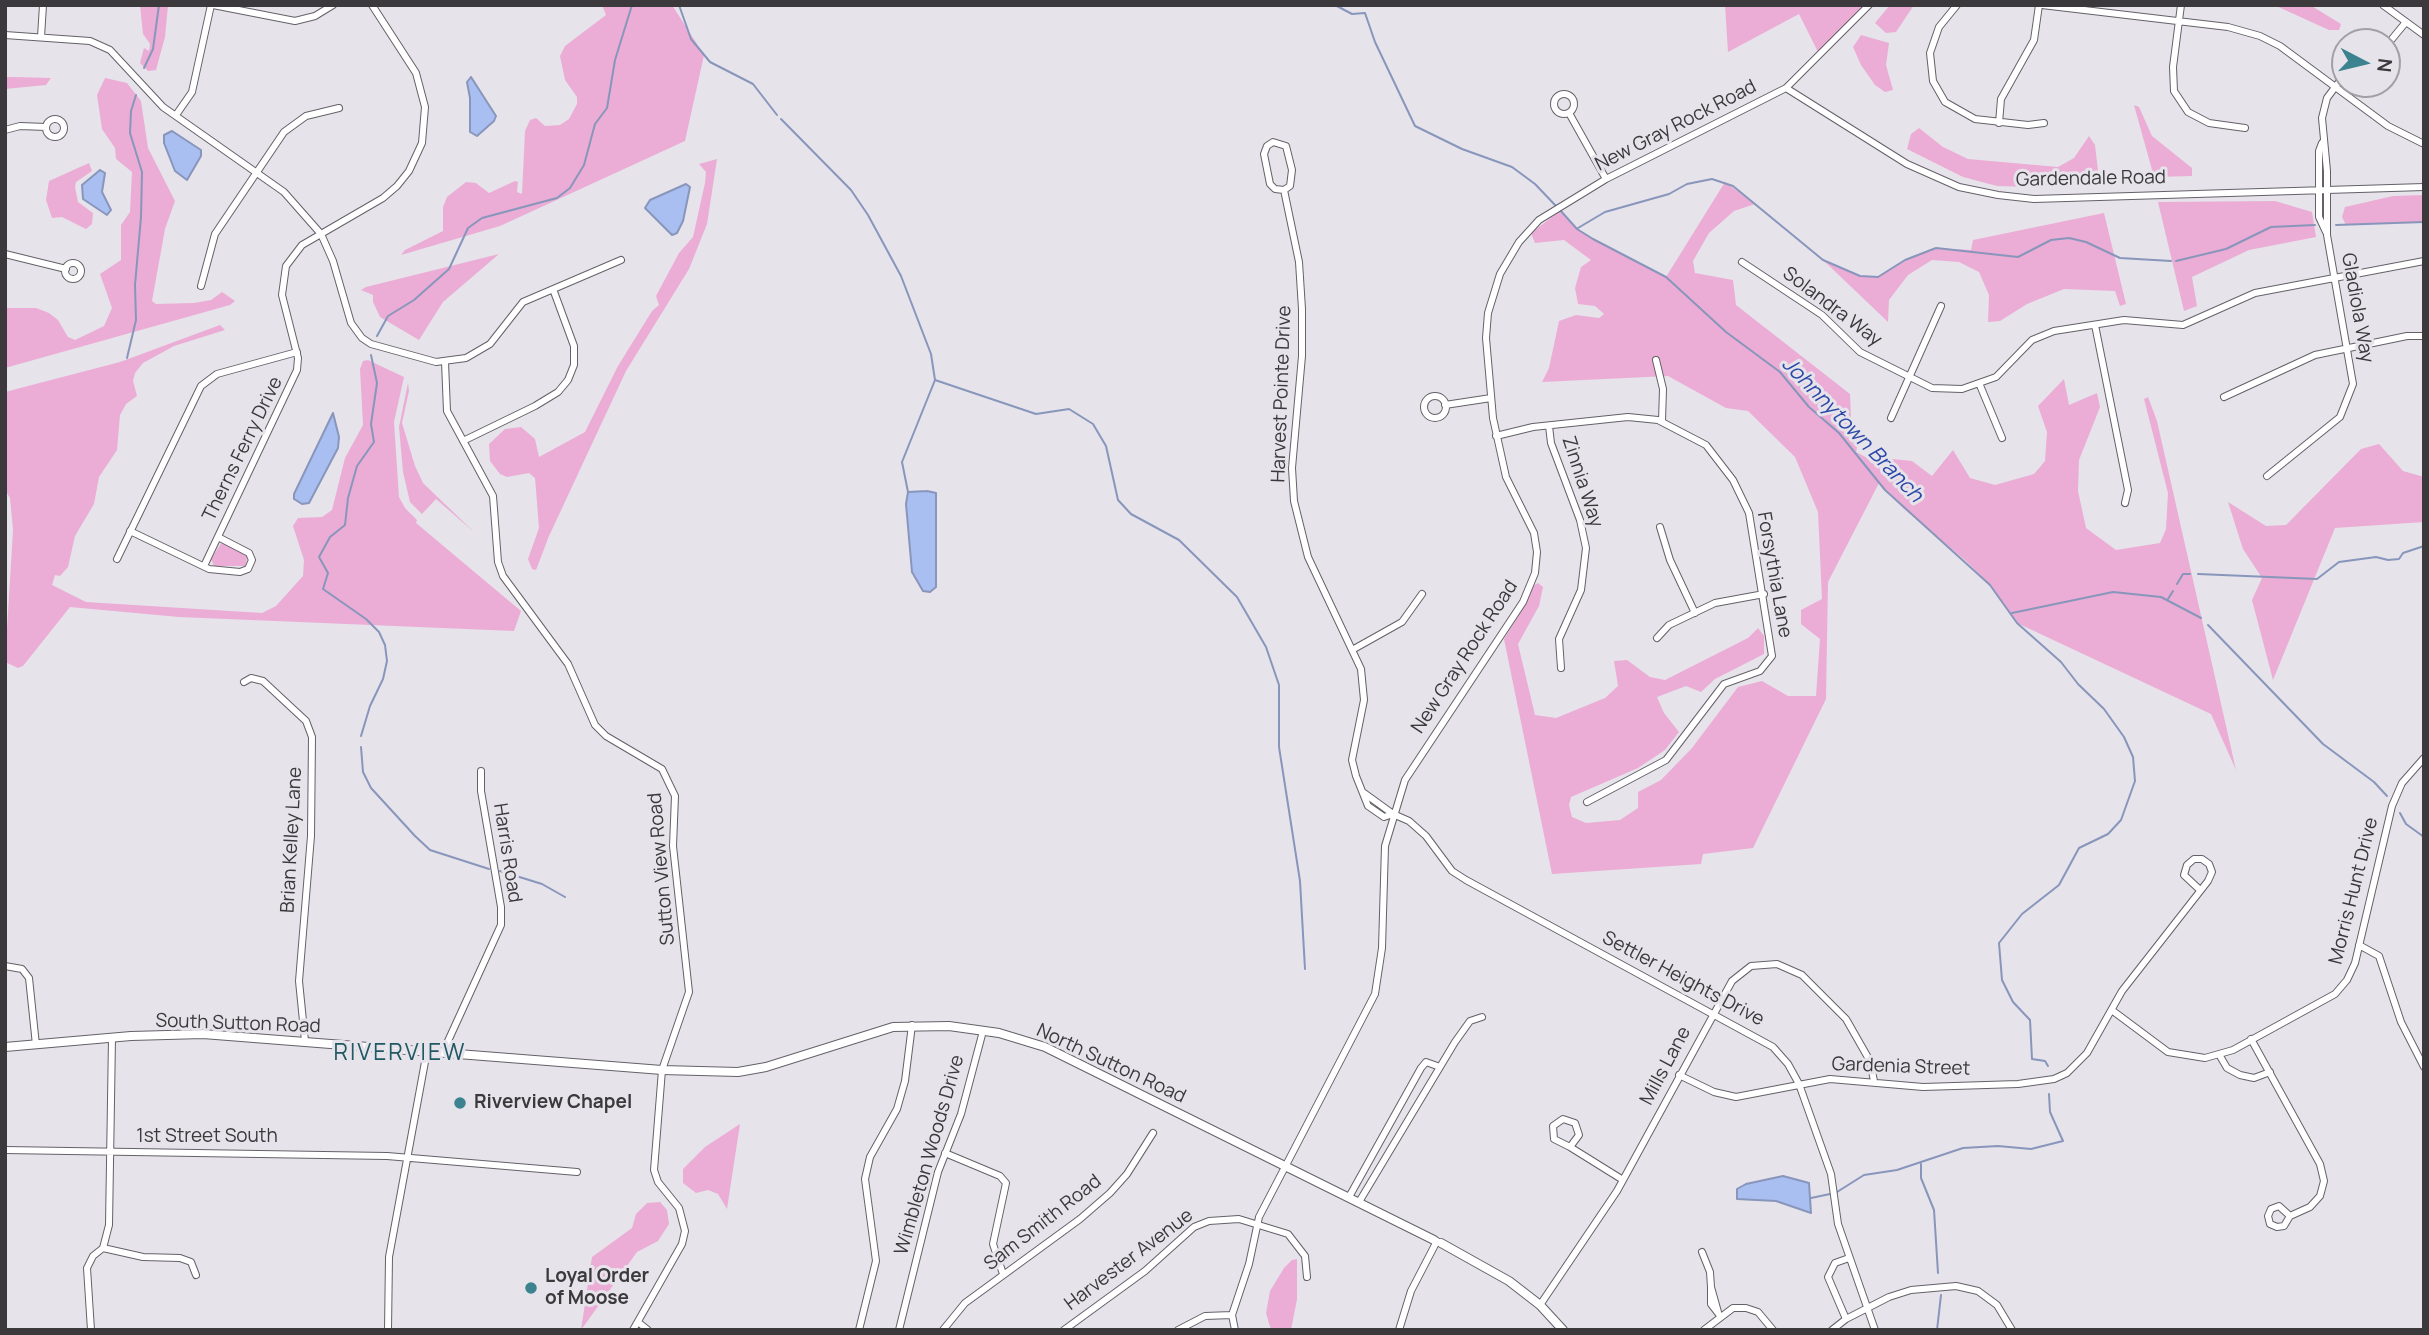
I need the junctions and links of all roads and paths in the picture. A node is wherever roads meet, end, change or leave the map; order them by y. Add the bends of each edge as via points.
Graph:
1 (43, 5) edge
2 (212, 5) edge
3 (333, 5) edge
4 (372, 5) edge
5 (1869, 5) edge
6 (1957, 5) edge
7 (2041, 5) edge
8 (2181, 5) edge
9 (2383, 5) edge
10 (2179, 22) junction
11 (2406, 22) junction
12 (2401, 28) edge
13 (5, 35) edge
14 (2424, 35) edge
15 (41, 37) junction
16 (2331, 84) edge
17 (1786, 88) junction
18 (2331, 91) edge
19 (2350, 98) edge
20 (339, 108) dead end
21 (1569, 113) dead end
22 (176, 115) junction
23 (1999, 123) junction
24 (2044, 123) dead end
25 (46, 127) dead end
26 (2245, 128) dead end
27 (5, 130) edge
28 (2422, 143) edge
29 (256, 171) junction
30 (1606, 179) junction
31 (2424, 187) edge
32 (1284, 190) junction
33 (2323, 190) junction
34 (321, 234) junction
35 (5, 254) edge
36 (621, 260) dead end
37 (2424, 261) edge
38 (1742, 262) dead end
39 (66, 269) dead end
40 (2335, 276) junction
41 (201, 286) dead end
42 (553, 289) junction
43 (1941, 306) dead end
44 (2095, 325) junction
45 (2424, 336) edge
46 (2348, 348) junction
47 (297, 352) junction
48 (1656, 360) dead end
49 (444, 362) junction
50 (1910, 377) junction
51 (1979, 383) junction
52 (2224, 397) dead end
53 (1491, 398) junction
54 (1445, 405) dead end
55 (1891, 418) dead end
56 (1662, 421) junction
57 (1549, 426) junction
58 (1496, 436) junction
59 (2002, 438) dead end
60 (463, 441) junction
61 (2267, 476) dead end
62 (2126, 503) dead end
63 (1660, 527) dead end
64 (130, 531) junction
65 (218, 537) junction
66 (117, 559) dead end
67 (204, 566) junction
68 (1422, 594) dead end
69 (1764, 594) junction
70 (1695, 613) junction
71 (1657, 638) dead end
72 (1352, 650) junction
73 (1561, 668) dead end
74 (244, 682) dead end
75 (2424, 758) edge
76 (481, 771) dead end
77 (1364, 793) joint
78 (1587, 802) dead end
79 (1393, 814) junction
80 (2200, 890) junction
81 (2359, 945) junction
82 (5, 966) edge
83 (2113, 1011) junction
84 (1713, 1012) junction
85 (1482, 1017) dead end
86 (912, 1025) junction
87 (983, 1031) junction
88 (112, 1038) junction
89 (2251, 1039) junction
90 (305, 1041) junction
91 (36, 1045) junction
92 (5, 1047) edge
93 (427, 1051) junction
94 (443, 1052) junction
95 (2220, 1056) junction
96 (2423, 1064) edge
97 (1440, 1067) junction
98 (662, 1070) junction
99 (2270, 1072) junction
100 (1679, 1076) junction
101 (1874, 1081) junction
102 (1799, 1084) junction
103 (1153, 1133) dead end
104 (1570, 1147) junction
105 (5, 1150) edge
106 (110, 1152) junction
107 (944, 1153) junction
108 (408, 1158) junction
109 (1284, 1165) junction
110 (577, 1172) dead end
111 (1623, 1180) junction
112 (1349, 1197) junction
113 (1359, 1202) junction
114 (2290, 1216) dead end
115 (1257, 1224) junction
116 (1438, 1241) junction
117 (103, 1248) junction
118 (1703, 1252) dead end
119 (1849, 1258) junction
120 (1003, 1274) junction
121 (196, 1275) dead end
122 (1307, 1278) dead end
123 (1540, 1305) junction
124 (1867, 1307) junction
125 (1232, 1315) junction
126 (1719, 1315) junction
127 (1846, 1319) junction
128 (638, 1322) junction
129 (1770, 1329) edge
130 (91, 1330) edge
131 (388, 1330) edge
132 (633, 1330) edge
133 (648, 1330) edge
134 (859, 1330) edge
135 (899, 1330) edge
136 (943, 1330) edge
137 (1064, 1330) edge
138 (1178, 1330) edge
139 (1235, 1330) edge
140 (1398, 1330) edge
141 (1563, 1330) edge
142 (1704, 1330) edge
143 (1832, 1330) edge
144 (1875, 1330) edge
145 (2012, 1330) edge

1 - 15 street
2 - 3 street via 295,21
2 - 22 street via 192,92
4 - 34 street, Therns Ferry Drive via 416,73 425,107 422,143 397,186
5 - 17 street, New Gray Rock Road
6 - 23 street via 1934,39 1933,81 1954,110
7 - 10 street
7 - 23 street via 2034,40 2001,99
8 - 10 street
9 - 11 street
10 - 16 street via 2260,36
10 - 26 street via 2174,91 2188,112 2209,123
11 - 12 street
11 - 14 street
13 - 15 street
15 - 22 street via 90,41 110,50 157,102
17 - 30 street, New Gray Rock Road
17 - 33 street, Gardendale Road via 1907,164 1959,187 1998,195 2034,199
18 - 33 street, Gladiola Way via 2322,118 2319,151
19 - 28 street via 2388,126
20 - 29 street via 293,123
21 - 30 street
22 - 29 street
23 - 24 street
25 - 27 street
29 - 34 street via 300,207
29 - 41 street via 215,234
30 - 53 street, New Gray Rock Road via 1552,211 1519,242 1492,292 1486,338
31 - 33 street, Gardendale Road
32 - 32 street, Harvest Pointe Drive via 1293,179 1288,150 1283,143 1273,142 1264,154 1270,184
32 - 72 street, Harvest Pointe Drive via 1299,262 1302,309 1294,500 1308,557
33 - 40 street, Gladiola Way via 2319,218
34 - 47 street, Therns Ferry Drive via 296,251 283,273 282,296
34 - 49 street via 351,323 362,338 420,359
35 - 39 street
36 - 42 street
37 - 40 street, Solandra Way
38 - 50 street, Solandra Way via 1822,315 1860,352
40 - 44 street, Solandra Way via 2255,293 2183,325 2124,320
40 - 46 street, Gladiola Way
42 - 49 street via 523,302 485,348
42 - 60 street via 574,346 568,380 535,406
43 - 50 street
44 - 51 street, Solandra Way via 2054,331 2032,340 1996,377
44 - 62 street via 2128,490
45 - 46 street
46 - 52 street via 2315,355
46 - 61 street, Gladiola Way via 2353,384 2340,417
47 - 64 street via 217,374 201,386
47 - 65 street, Therns Ferry Drive via 294,378
48 - 56 street via 1663,389
49 - 60 street, Sutton View Road via 447,411
50 - 51 street, Solandra Way via 1932,388 1962,389
50 - 55 street
51 - 59 street
53 - 54 street
53 - 58 street, New Gray Rock Road
56 - 57 street, Forsythia Lane via 1628,417
56 - 69 street, Forsythia Lane via 1706,445 1733,480 1749,513
57 - 58 street, Forsythia Lane
57 - 73 street, Zinnia Way via 1586,548 1581,590 1559,639
58 - 79 street, New Gray Rock Road via 1506,477 1534,533 1535,573 1523,602 1415,764
60 - 98 street, Sutton View Road via 494,496 503,576 568,664 595,725 611,740 657,765 673,789 673,846 689,992
63 - 70 street
64 - 66 street
64 - 67 street
65 - 67 street, Therns Ferry Drive
65 - 67 street via 247,551 250,567 240,572
68 - 72 street via 1402,622
69 - 70 street via 1726,600
69 - 78 street, Forsythia Lane via 1772,645 1767,663 1760,671 1724,684 1666,760
70 - 71 street via 1669,625
72 - 77 street, Harvest Pointe Drive via 1363,681 1364,701 1352,760
74 - 90 street, Brian Kelley Lane via 251,678 263,681 306,721 312,737 311,836 299,981
75 - 81 street, Morris Hunt Drive via 2402,783 2392,806
76 - 94 street, Harris Road via 501,925
77 - 79 street, Settler Heights Drive
79 - 84 street, Settler Heights Drive via 1426,836 1452,871 1465,880
79 - 109 street, New Gray Rock Road via 1385,846 1382,948 1375,993
80 - 80 street, Gardenia Street via 2212,872 2209,864 2194,859 2184,875
80 - 83 street, Gardenia Street via 2122,991
81 - 89 street, Morris Hunt Drive via 2355,963 2339,990
81 - 96 street via 2379,957 2401,1022
82 - 91 street via 22,969 29,978
83 - 95 street, Morris Hunt Drive via 2168,1052 2196,1059
83 - 101 street, Gardenia Street via 2078,1064 2054,1079 1964,1087
84 - 100 street, Mills Lane
84 - 101 street, Mills Lane via 1732,981 1751,967 1777,964 1802,975 1846,1018 1870,1061
84 - 102 street, Settler Heights Drive via 1773,1047
85 - 97 street via 1470,1021
86 - 87 main road, North Sutton Road
86 - 98 main road, North Sutton Road via 853,1038 766,1067 738,1072
86 - 134 street via 897,1109 870,1157 865,1179 876,1261
87 - 107 street, Wimbleton Woods Drive via 961,1114
87 - 109 main road, North Sutton Road via 1045,1047
88 - 90 main road, South Sutton Road via 203,1034
88 - 91 main road, South Sutton Road
88 - 106 street
89 - 95 street, Morris Hunt Drive
89 - 99 street
90 - 93 main road, South Sutton Road
91 - 92 main road, South Sutton Road
93 - 94 main road, North Sutton Road
93 - 108 street
94 - 98 main road, North Sutton Road
95 - 99 street via 2227,1068 2240,1075 2254,1078
97 - 112 street via 1426,1062 1421,1068
97 - 113 street
98 - 128 street, Sutton View Road via 654,1170 679,1208 685,1231
99 - 114 street via 2320,1164 2324,1181 2311,1207
100 - 102 street, Gardenia Street via 1736,1097
100 - 111 street, Mills Lane
101 - 102 street, Gardenia Street via 1830,1079
102 - 119 street, Settler Heights Drive via 1831,1174 1838,1224
103 - 120 street, Sam Smith Road via 1110,1193
104 - 104 street via 1578,1135 1575,1123 1563,1119 1553,1126 1554,1139
104 - 111 street
105 - 106 street, 1st Street South
106 - 108 street, 1st Street South
106 - 117 street via 109,1225
107 - 120 street via 1000,1176 1006,1183 993,1244
107 - 135 street, Wimbleton Woods Drive
108 - 110 street, 1st Street South
108 - 131 street via 389,1257
109 - 112 main road, North Sutton Road
109 - 115 street, New Gray Rock Road
111 - 123 street, Mills Lane
112 - 113 main road, North Sutton Road
113 - 116 main road, North Sutton Road
115 - 122 street, Harvester Avenue via 1288,1234 1304,1256
115 - 125 street, New Gray Rock Road
115 - 137 street, Harvester Avenue via 1224,1218 1194,1227
116 - 123 main road, North Sutton Road via 1494,1271
116 - 140 street via 1411,1291
117 - 121 street via 180,1258 191,1262
117 - 130 street via 87,1268
118 - 126 street
119 - 124 street, Settler Heights Drive
119 - 127 street via 1835,1263 1828,1277
120 - 136 street, Sam Smith Road via 964,1303
123 - 141 main road, North Sutton Road
124 - 127 street
124 - 144 street
124 - 145 street via 1911,1290 1967,1287 1997,1304
125 - 138 street via 1205,1316
125 - 139 street
126 - 129 street via 1746,1308 1758,1312
126 - 142 street
127 - 143 street
128 - 132 street
128 - 133 street

